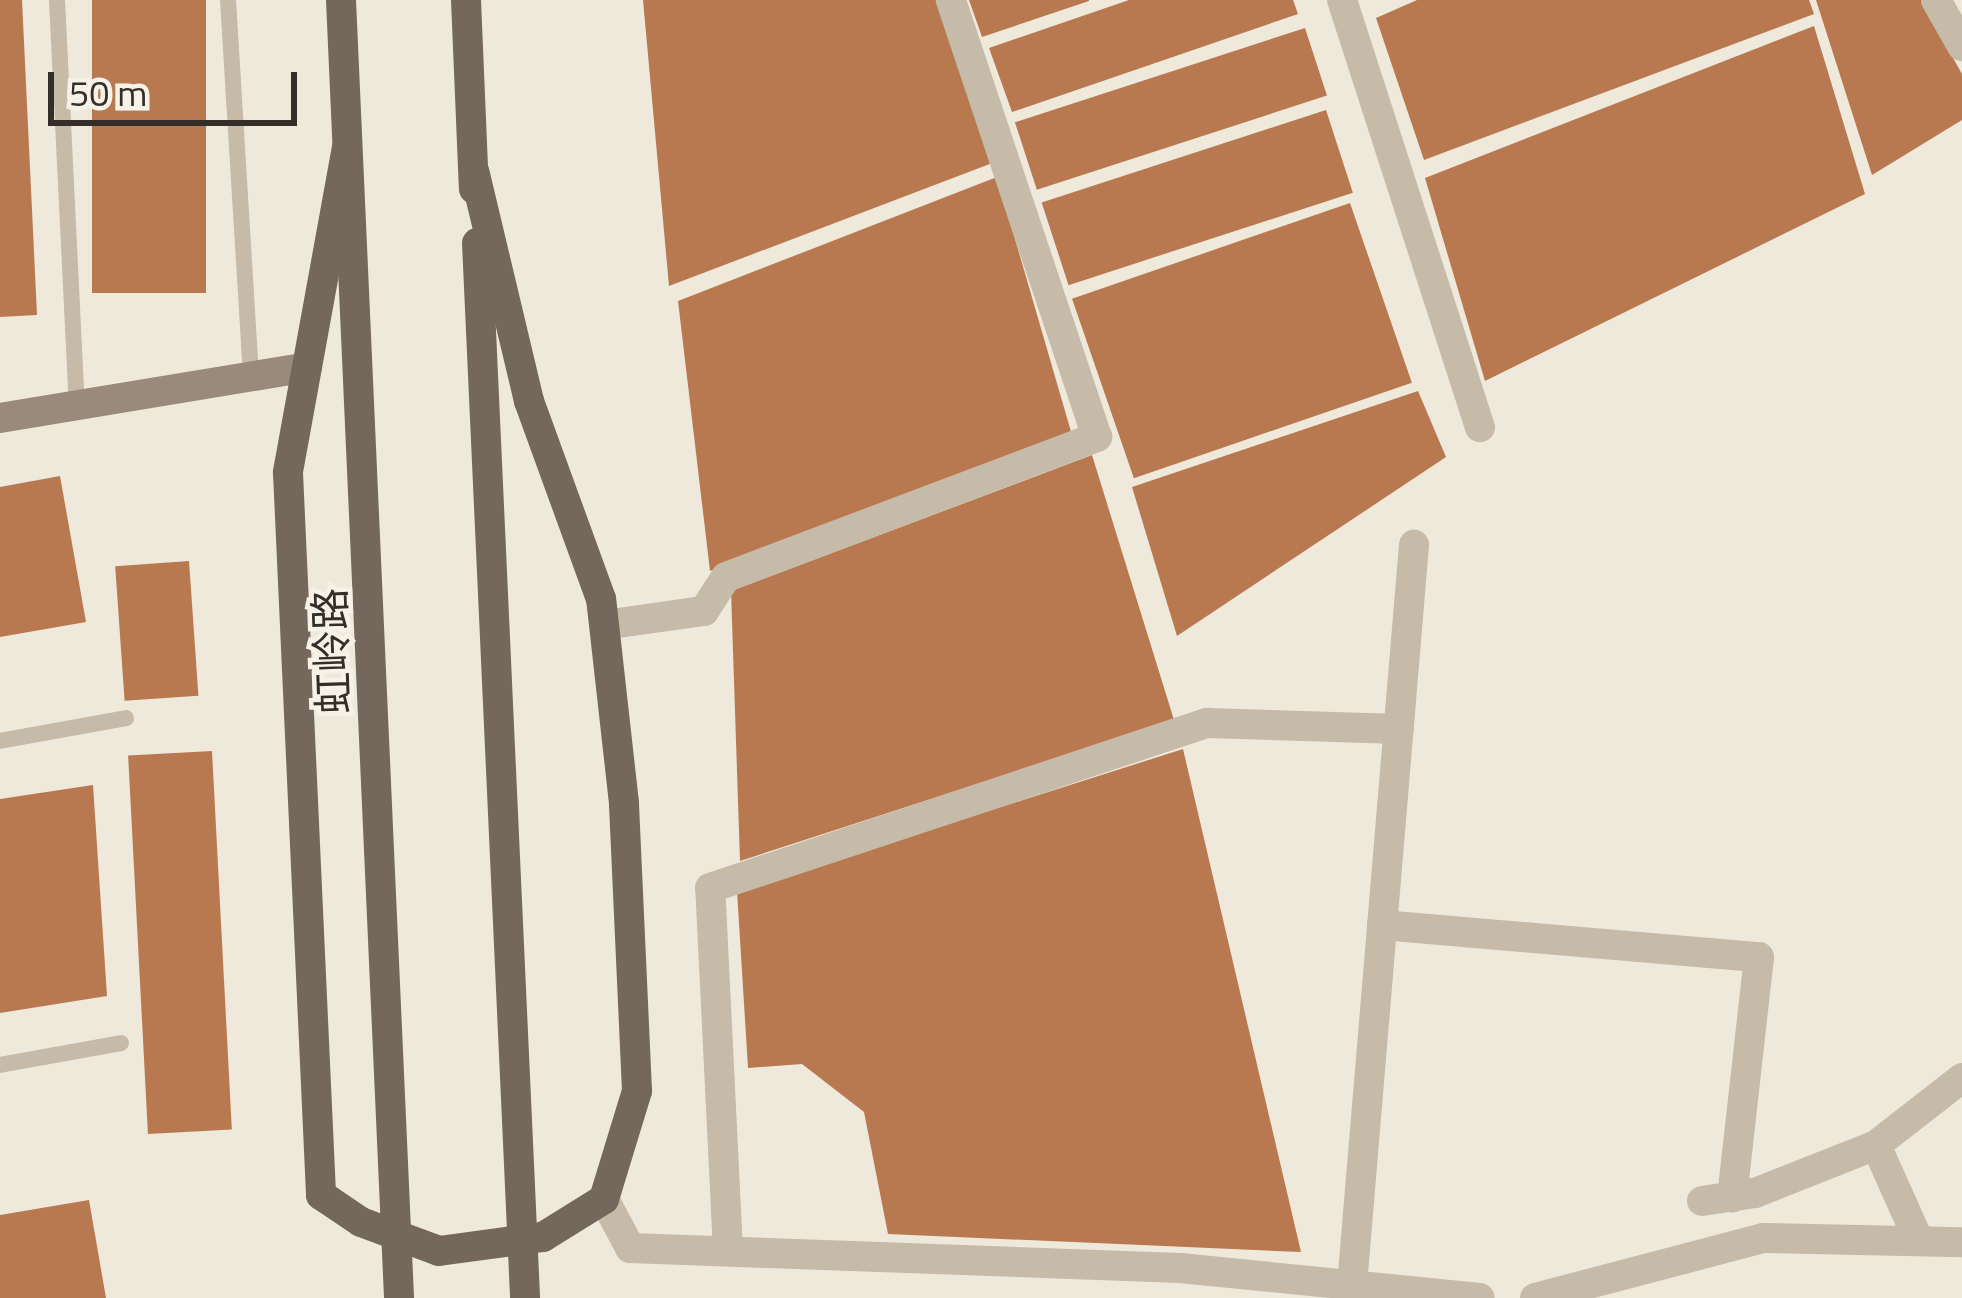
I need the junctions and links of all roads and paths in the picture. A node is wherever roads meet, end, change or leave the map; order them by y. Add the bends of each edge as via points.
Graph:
1 (57, 0) edge
2 (227, 0) edge
3 (341, 0) edge
4 (466, 0) edge
5 (951, 0) edge
6 (1936, 0) edge
7 (1348, 2) edge
8 (1962, 46) edge
9 (347, 146) junction
10 (474, 171) junction
11 (307, 368) junction
12 (250, 377) junction
13 (77, 405) junction
14 (0, 418) edge
15 (1480, 428) dead end
16 (1414, 545) dead end
17 (604, 625) junction
18 (126, 718) dead end
19 (1399, 729) junction
20 (0, 741) edge
21 (1382, 925) junction
22 (121, 1043) dead end
23 (0, 1065) edge
24 (1962, 1078) edge
25 (1876, 1145) junction
26 (604, 1199) junction
27 (1919, 1240) junction
28 (1962, 1242) edge
29 (728, 1251) junction
30 (1180, 1268) junction
31 (1352, 1285) junction
32 (400, 1298) edge
33 (525, 1298) edge
34 (1190, 1298) edge
35 (1480, 1298) edge
36 (1535, 1298) edge

1 - 13 lane
2 - 12 lane
3 - 9 main road, 虹岭路
4 - 10 main road
5 - 17 street via 1097,437 726,577 704,611
6 - 8 street
7 - 15 street
9 - 11 main road
9 - 32 main road, 虹岭路
10 - 17 main road via 530,401
10 - 33 main road
11 - 12 street
11 - 26 main road via 288,473 321,1195 362,1222 439,1251 543,1238
12 - 13 street
13 - 14 street
16 - 19 street
17 - 26 main road via 624,803 637,1091
18 - 20 lane
19 - 21 street
19 - 29 street via 1207,723 710,888
21 - 25 street via 1759,957 1717,1199
21 - 31 street
22 - 23 lane
24 - 25 street
25 - 27 street
26 - 29 street via 630,1248
27 - 28 street
27 - 36 street via 1764,1238
29 - 30 street
30 - 31 street
30 - 34 street
31 - 35 street

